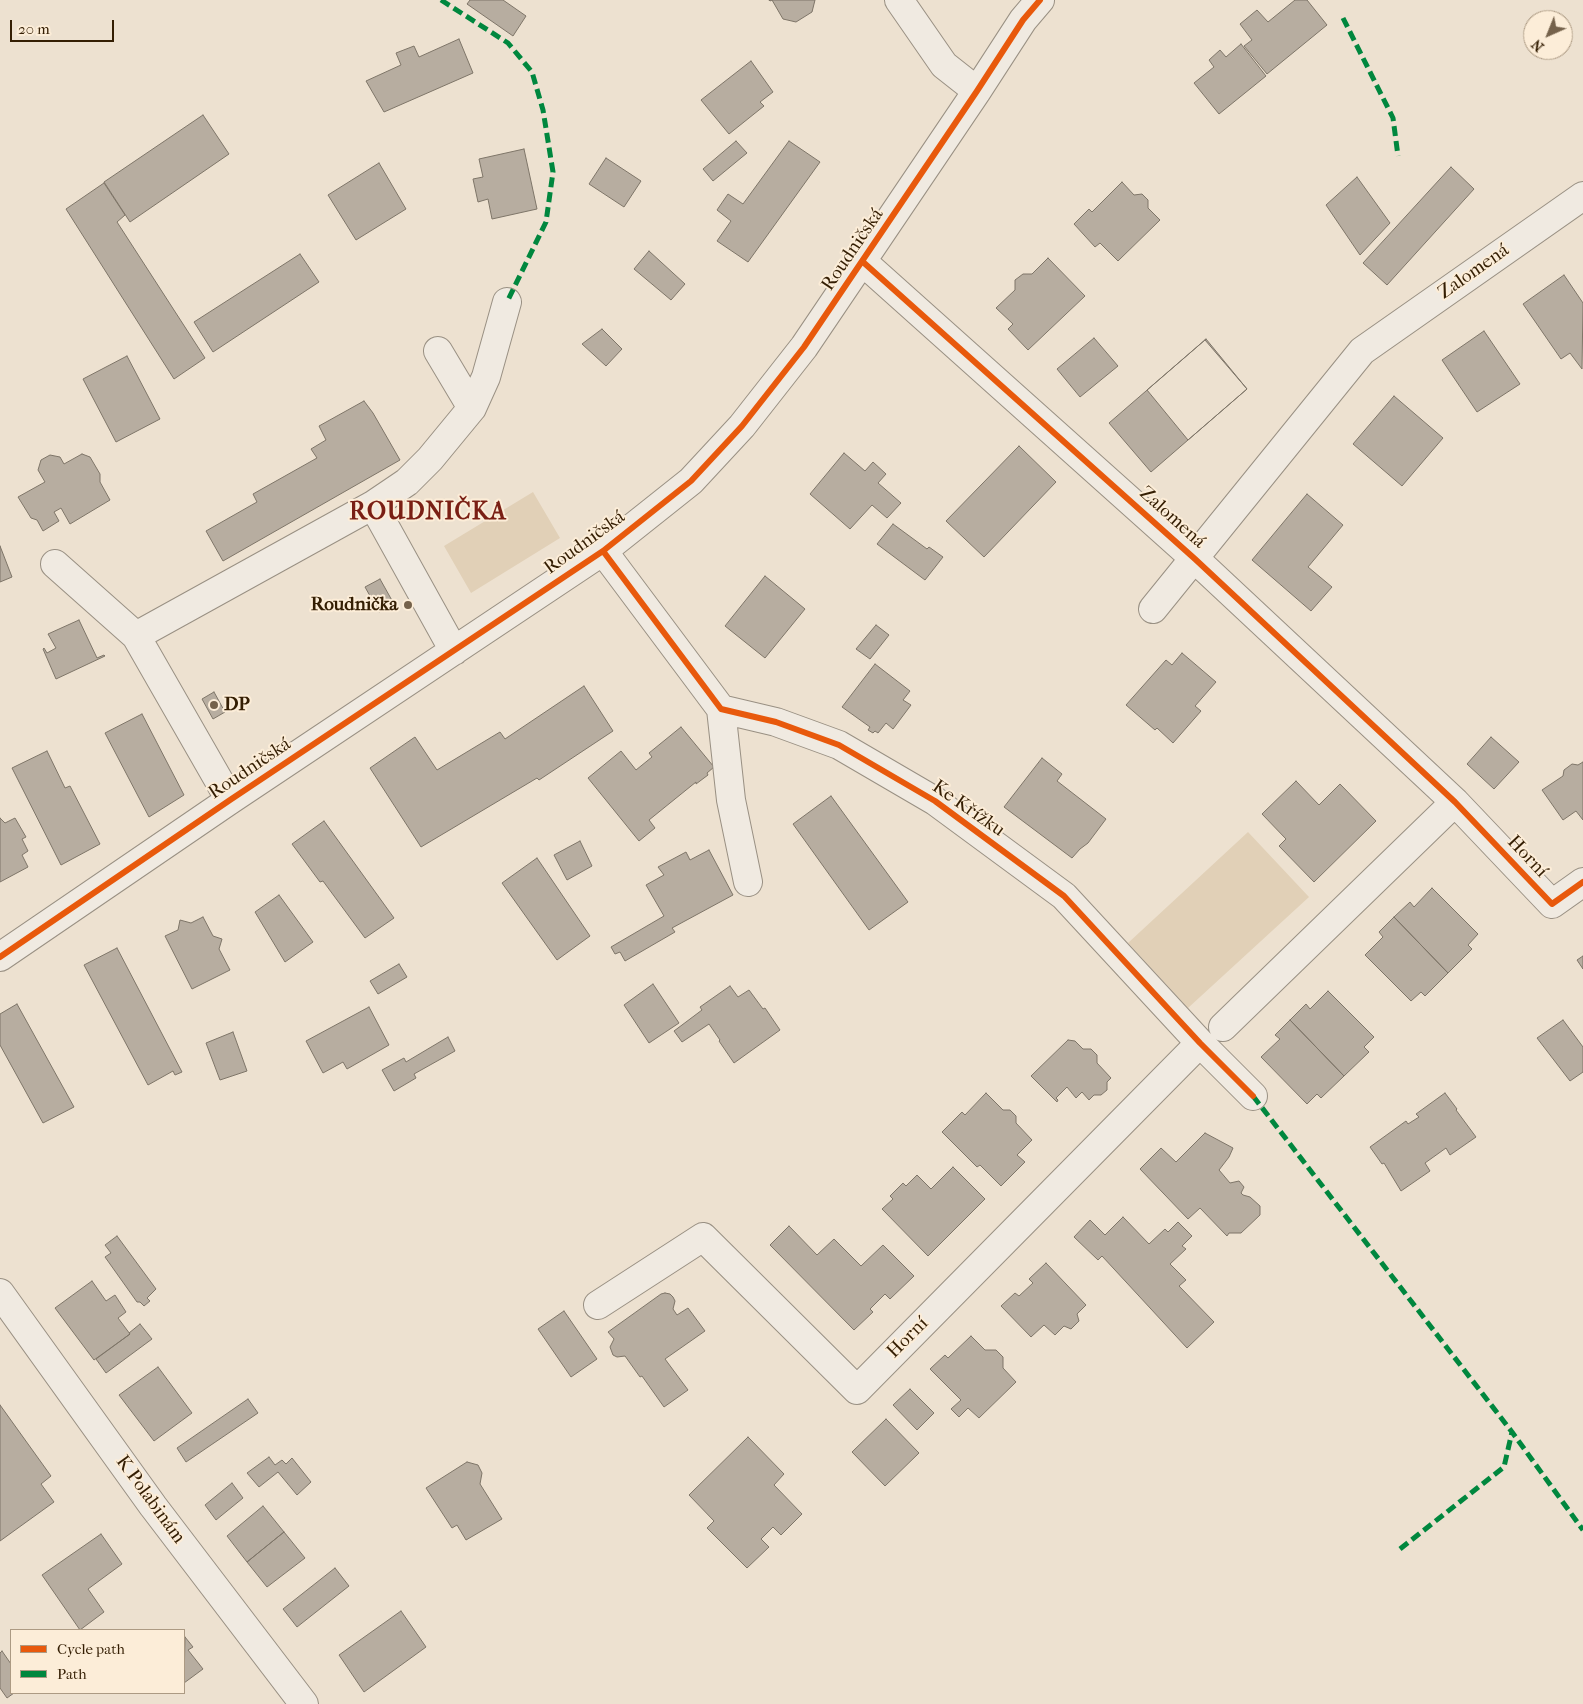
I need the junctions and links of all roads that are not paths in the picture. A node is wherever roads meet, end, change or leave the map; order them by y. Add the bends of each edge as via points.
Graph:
1 (899, 0) edge
2 (1040, 0) edge
3 (977, 91) junction
4 (1583, 196) edge
5 (863, 262) junction
6 (507, 302) dead end
7 (438, 351) dead end
8 (472, 408) junction
9 (373, 505) junction
10 (604, 551) junction
11 (1195, 559) junction
12 (55, 564) dead end
13 (1153, 609) dead end
14 (136, 636) junction
15 (454, 651) junction
16 (721, 710) junction
17 (230, 800) junction
18 (1455, 802) junction
19 (748, 882) dead end
20 (1583, 882) edge
21 (0, 957) edge
22 (1222, 1027) dead end
23 (1200, 1043) junction
24 (1253, 1096) dead end
25 (0, 1293) edge
26 (598, 1306) dead end
27 (304, 1704) edge

1 - 3 street via 944,65
2 - 3 street, Roudničská via 1023,20
3 - 5 street, Roudničská
4 - 11 street, Zalomená via 1362,351
5 - 10 street, Roudničská via 804,347 742,426 691,481
5 - 11 street, Zalomená
6 - 8 street via 486,377
7 - 8 street
8 - 9 street via 407,482
9 - 14 street
9 - 15 street
10 - 15 street, Roudničská
10 - 16 street
11 - 13 street
11 - 18 street, Zalomená
12 - 14 street, Roudničská
14 - 17 street, Roudničská
15 - 17 street, Roudničská
16 - 19 street via 731,800
16 - 23 street, Ke Křížku via 776,722 839,745 935,801 1064,896
17 - 21 street, Roudničská
18 - 20 street, Horní via 1552,904
18 - 22 street
23 - 24 street, Ke Křížku
23 - 26 street, Horní via 857,1390 703,1237
25 - 27 street, K Polabinám via 153,1506

